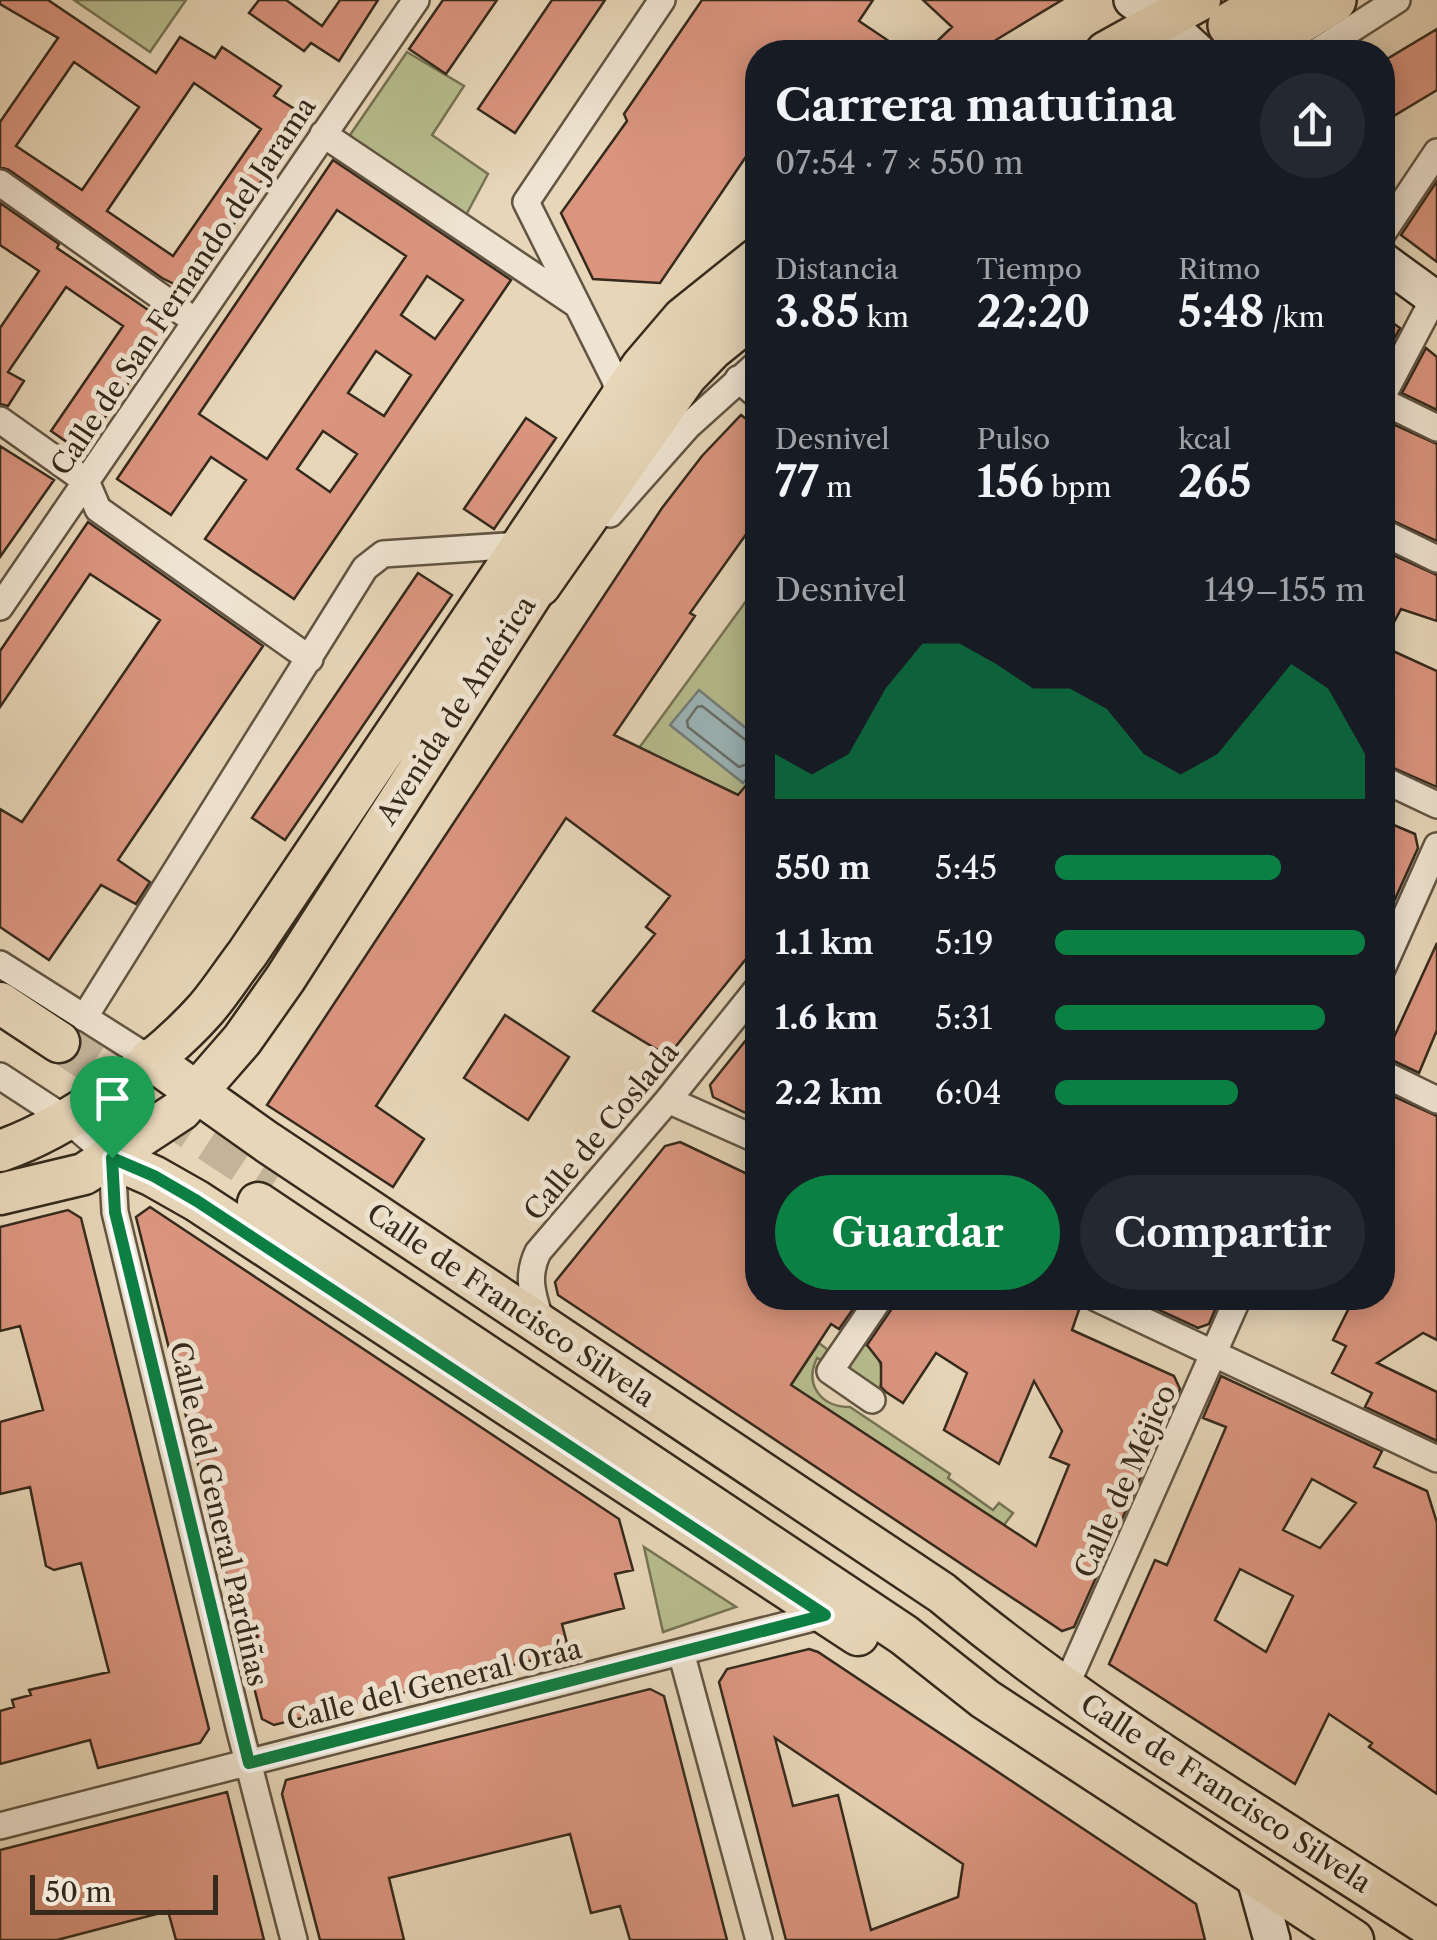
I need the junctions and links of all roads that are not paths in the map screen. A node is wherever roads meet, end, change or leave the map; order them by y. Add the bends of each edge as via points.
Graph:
1 (416, 0) edge
2 (662, 0) edge
3 (1108, 0) edge
4 (1273, 0) edge
5 (1333, 0) edge
6 (1397, 0) edge
7 (1149, 27) edge
8 (1227, 35) edge
9 (1127, 40) edge
10 (1335, 40) edge
11 (323, 134) junction
12 (1437, 152) edge
13 (0, 183) edge
14 (1395, 215) edge
15 (745, 268) edge
16 (1395, 270) edge
17 (1436, 299) edge
18 (577, 305) junction
19 (745, 320) edge
20 (194, 321) junction
21 (1395, 375) edge
22 (745, 383) edge
23 (619, 400) junction
24 (1395, 406) edge
25 (0, 420) edge
26 (1437, 428) edge
27 (86, 480) junction
28 (1395, 538) edge
29 (1437, 559) edge
30 (529, 565) junction
31 (0, 607) edge
32 (310, 660) junction
33 (1395, 786) edge
34 (1437, 805) edge
35 (1437, 846) edge
36 (1395, 939) edge
37 (0, 964) edge
38 (0, 1003) edge
39 (745, 1004) edge
40 (0, 1033) edge
41 (63, 1041) junction
42 (150, 1059) junction
43 (0, 1076) edge
44 (1395, 1079) edge
45 (197, 1092) junction
46 (668, 1100) junction
47 (1437, 1100) edge
48 (69, 1121) junction
49 (745, 1134) edge
50 (0, 1150) edge
51 (112, 1158) junction
52 (0, 1194) edge
53 (872, 1310) edge
54 (1122, 1310) edge
55 (1233, 1310) edge
56 (542, 1326) junction
57 (1213, 1353) junction
58 (872, 1400) dead end
59 (1437, 1459) edge
60 (825, 1615) junction
61 (681, 1652) junction
62 (1016, 1655) junction
63 (1065, 1688) junction
64 (986, 1699) junction
65 (249, 1763) junction
66 (0, 1826) edge
67 (1254, 1876) junction
68 (1437, 1931) edge
69 (294, 1940) edge
70 (759, 1940) edge
71 (1272, 1940) edge
72 (1354, 1940) edge

1 - 11 street, Calle de San Fernando del Jarama
2 - 18 street via 526,202
3 - 7 street
4 - 8 highway
5 - 8 highway
6 - 10 street
7 - 8 main road
7 - 9 main road
11 - 18 street
11 - 20 street, Calle de San Fernando del Jarama
12 - 14 street
13 - 20 street
15 - 23 main road, Avenida de América via 658,344
16 - 17 street
17 - 21 street
18 - 23 street
19 - 30 highway via 684,376
20 - 27 street, Calle de San Fernando del Jarama
22 - 30 street, Avenida de América via 688,426 598,527
23 - 30 main road, Avenida de América
24 - 26 street
25 - 27 street
27 - 31 street, Calle de San Fernando del Jarama
27 - 32 street via 98,509
28 - 29 street
30 - 32 street via 383,554 365,568
30 - 42 main road, Avenida de América via 204,1012
30 - 45 main road, Avenida de América via 284,978
32 - 41 street
33 - 34 street
35 - 36 street
37 - 41 street, Calle de Francisco Silvela
38 - 41 main road, Calle de Francisco Silvela
39 - 46 street, Calle de Coslada
40 - 41 main road, Calle de Francisco Silvela
41 - 42 street, Calle de Francisco Silvela
42 - 45 main road, Calle de Francisco Silvela
42 - 48 main road, Avenida de América
43 - 48 street, Calle de Francisco Silvela
44 - 47 street
45 - 51 main road, Avenida de América
45 - 56 main road, Calle de Francisco Silvela
46 - 49 street
46 - 56 street, Calle de Coslada via 538,1252 529,1282
48 - 50 main road, Avenida de América
48 - 51 street, Calle de Francisco Silvela
51 - 52 main road, Avenida de América via 84,1174
51 - 60 main road, Calle de Francisco Silvela via 197,1201
51 - 65 street, Calle del General Pardiñas via 115,1212
53 - 58 street via 830,1371
54 - 57 street
55 - 57 street, Calle de Méjico
56 - 62 main road, Calle de Francisco Silvela via 942,1593
57 - 59 street
57 - 63 street, Calle de Méjico
60 - 61 street, Calle del General Oráa
60 - 64 main road, Calle de Francisco Silvela via 896,1658
61 - 65 street, Calle del General Oráa
61 - 70 street
62 - 63 main road, Calle de Francisco Silvela
62 - 64 main road, Calle de Francisco Silvela via 929,1614 266,1194 904,1635
63 - 68 main road, Calle de Francisco Silvela
64 - 67 main road, Calle de Francisco Silvela
65 - 66 street, Calle del General Oráa
65 - 69 street, Calle del General Pardiñas
67 - 71 street
67 - 72 main road, Calle de Francisco Silvela

